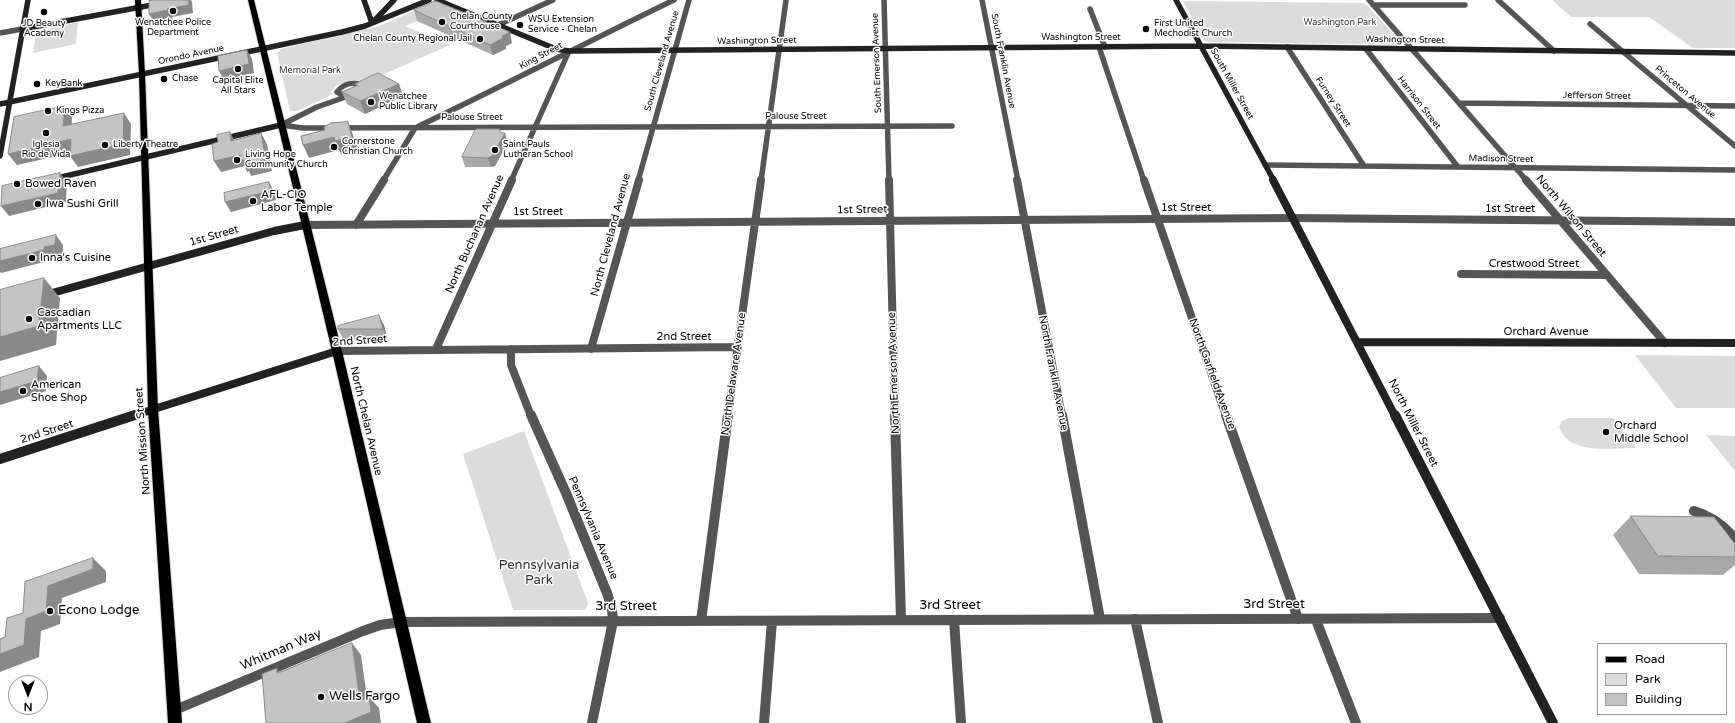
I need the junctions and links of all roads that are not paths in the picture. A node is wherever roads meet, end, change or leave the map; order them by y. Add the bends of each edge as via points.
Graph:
1 (28, 0) edge
2 (138, 0) edge
3 (179, 0) edge
4 (252, 0) edge
5 (364, 0) edge
6 (429, 0) edge
7 (437, 0) edge
8 (553, 0) edge
9 (674, 0) edge
10 (689, 0) edge
11 (786, 0) edge
12 (884, 0) edge
13 (982, 0) edge
14 (1176, 0) edge
15 (1369, 0) edge
16 (1498, 0) edge
17 (394, 1) edge
18 (1373, 5) junction
19 (1465, 6) dead end
20 (137, 8) junction
21 (1090, 9) dead end
22 (400, 12) junction
23 (372, 23) junction
24 (1590, 24) dead end
25 (498, 25) junction
26 (22, 29) junction
27 (0, 33) edge
28 (1201, 46) junction
29 (1102, 47) junction
30 (1287, 47) junction
31 (886, 48) junction
32 (991, 48) junction
33 (262, 49) junction
34 (1366, 49) junction
35 (1413, 49) junction
36 (779, 50) junction
37 (569, 51) junction
38 (674, 51) junction
39 (1554, 51) junction
40 (1623, 52) junction
41 (1735, 53) edge
42 (142, 74) junction
43 (344, 96) edge
44 (10, 102) junction
45 (1459, 103) junction
46 (0, 104) edge
47 (1687, 106) junction
48 (1735, 106) edge
49 (281, 125) junction
50 (888, 125) junction
51 (652, 126) junction
52 (769, 126) junction
53 (952, 126) dead end
54 (1007, 126) joint
55 (535, 127) junction
56 (415, 128) junction
57 (1250, 135) joint
58 (1735, 146) edge
59 (0, 156) edge
60 (145, 157) junction
61 (1266, 165) junction
62 (1364, 166) junction
63 (1458, 167) junction
64 (1516, 168) junction
65 (1735, 170) edge
66 (44, 181) edge
67 (1293, 218) junction
68 (1157, 219) junction
69 (1024, 220) junction
70 (1560, 220) junction
71 (890, 221) junction
72 (755, 222) junction
73 (1735, 222) edge
74 (626, 223) junction
75 (492, 224) junction
76 (305, 225) junction
77 (356, 225) junction
78 (148, 266) junction
79 (1461, 274) dead end
80 (1606, 275) junction
81 (35, 298) edge
82 (1357, 342) junction
83 (1665, 343) junction
84 (1735, 343) edge
85 (737, 348) junction
86 (436, 349) junction
87 (511, 349) junction
88 (591, 349) junction
89 (337, 351) junction
90 (153, 408) junction
91 (0, 459) edge
92 (1694, 511) dead end
93 (1735, 539) edge
94 (1500, 618) junction
95 (1100, 619) junction
96 (1135, 619) junction
97 (1298, 619) junction
98 (901, 620) junction
99 (954, 620) junction
100 (1316, 620) junction
101 (613, 621) junction
102 (701, 621) junction
103 (772, 621) junction
104 (401, 622) junction
105 (174, 710) junction
106 (175, 723) edge
107 (424, 723) edge
108 (592, 723) edge
109 (764, 723) edge
110 (961, 723) edge
111 (1158, 723) edge
112 (1356, 723) edge
113 (1553, 723) edge

1 - 26 street
2 - 20 main road, North Mission Street
3 - 20 street
4 - 33 main road, North Chelan Avenue
5 - 23 street
6 - 22 street, Orondo Avenue
7 - 25 street, Washington Street
8 - 25 street
9 - 37 street, King Street
10 - 38 street, South Cleveland Avenue
11 - 36 street, North Delaware Avenue
12 - 31 street, South Emerson Avenue
13 - 32 street, South Franklin Avenue
14 - 28 street, South Miller Street
15 - 18 street, North Wilson Street
16 - 39 street
17 - 22 street via 392,5
17 - 23 street
18 - 19 street
18 - 35 street, North Wilson Street
20 - 26 street
20 - 42 main road, North Mission Street
21 - 29 street, North Garfield Avenue
22 - 23 street, Orondo Avenue
23 - 33 street, Orondo Avenue
24 - 40 street, Princeton Avenue
25 - 37 street, Washington Street via 556,49
26 - 27 street
26 - 44 street
28 - 29 street, Washington Street
28 - 30 street, Washington Street
28 - 57 street, South Miller Street
29 - 32 street, Washington Street
29 - 68 street, North Garfield Avenue
30 - 34 street, Washington Street
30 - 62 street, Furney Street
31 - 32 street, Washington Street
31 - 36 street, Washington Street
31 - 50 street, South Emerson Avenue
32 - 54 street, South Franklin Avenue
33 - 42 street, Orondo Avenue
33 - 49 main road, North Chelan Avenue
34 - 35 street, Washington Street
34 - 63 street, Harrison Street
35 - 39 street, Washington Street
35 - 45 street, North Wilson Street
36 - 38 street, Washington Street
36 - 52 street, North Delaware Avenue
37 - 38 street, Washington Street
37 - 55 street, North Buchanan Avenue
37 - 56 street, King Street
38 - 51 street, South Cleveland Avenue
39 - 40 street, Washington Street
40 - 41 street, Washington Street
40 - 47 street, Princeton Avenue
42 - 44 street, Orondo Avenue
42 - 60 main road, North Mission Street
43 - 49 street
44 - 46 street, Orondo Avenue
44 - 59 street
45 - 47 street, Jefferson Street
45 - 64 street, North Wilson Street
47 - 48 street, Jefferson Street
47 - 58 street, Princeton Avenue
49 - 56 street, Palouse Street via 303,128
49 - 60 street, Palouse Street
49 - 76 main road, North Chelan Avenue
50 - 52 street, Palouse Street
50 - 53 street, Palouse Street
50 - 71 street, North Emerson Avenue
51 - 52 street, Palouse Street
51 - 55 street, Palouse Street
51 - 74 street, North Cleveland Avenue
52 - 72 street, North Delaware Avenue
54 - 69 street, North Franklin Avenue
55 - 56 street, Palouse Street
55 - 75 street, North Buchanan Avenue
56 - 77 street
57 - 61 street, North Miller Street
60 - 66 street, Palouse Street
60 - 78 main road, North Mission Street
61 - 62 street, Madison Street
61 - 67 street, North Miller Street
62 - 63 street, Madison Street
63 - 64 street, Madison Street
64 - 65 street, Madison Street
64 - 70 street, North Wilson Street
67 - 68 street, 1st Street
67 - 70 street, 1st Street
67 - 82 street, North Miller Street
68 - 69 street, 1st Street
68 - 97 street, North Garfield Avenue
69 - 71 street, 1st Street
69 - 95 street, North Franklin Avenue
70 - 73 street, 1st Street
70 - 80 street, North Wilson Street
71 - 72 street, 1st Street
71 - 98 street, North Emerson Avenue
72 - 74 street, 1st Street
72 - 85 street, North Delaware Avenue
74 - 75 street, 1st Street
74 - 88 street, North Cleveland Avenue
75 - 77 street, 1st Street
75 - 86 street, North Buchanan Avenue
76 - 77 street, 1st Street
76 - 78 street, 1st Street
76 - 89 main road, North Chelan Avenue
78 - 81 street, 1st Street
78 - 90 main road, North Mission Street
79 - 80 street, Crestwood Street
80 - 83 street, North Wilson Street
82 - 83 street, Orchard Avenue
82 - 94 street, North Miller Street
83 - 84 street, Orchard Avenue
85 - 88 street, 2nd Street
85 - 102 street, North Delaware Avenue
86 - 87 street, 2nd Street
86 - 89 street, 2nd Street
87 - 88 street, 2nd Street
87 - 101 street, Pennsylvania Avenue via 511,365 607,593
89 - 90 street, 2nd Street
89 - 104 main road, North Chelan Avenue
90 - 91 street, 2nd Street
90 - 105 main road, North Mission Street
92 - 93 street via 1714,518
94 - 100 street, 3rd Street
94 - 113 street, North Miller Street
95 - 96 street, 3rd Street
95 - 99 street, 3rd Street
96 - 97 street, 3rd Street
96 - 111 street
97 - 100 street, 3rd Street
98 - 99 street, 3rd Street
98 - 103 street, 3rd Street
99 - 110 street
100 - 112 street
101 - 102 street, 3rd Street
101 - 104 street, 3rd Street
101 - 108 street, Pennsylvania Avenue
102 - 103 street, 3rd Street
103 - 109 street
104 - 105 street, Whitman Way via 363,631
104 - 107 main road, North Chelan Avenue
105 - 106 main road, North Mission Street

